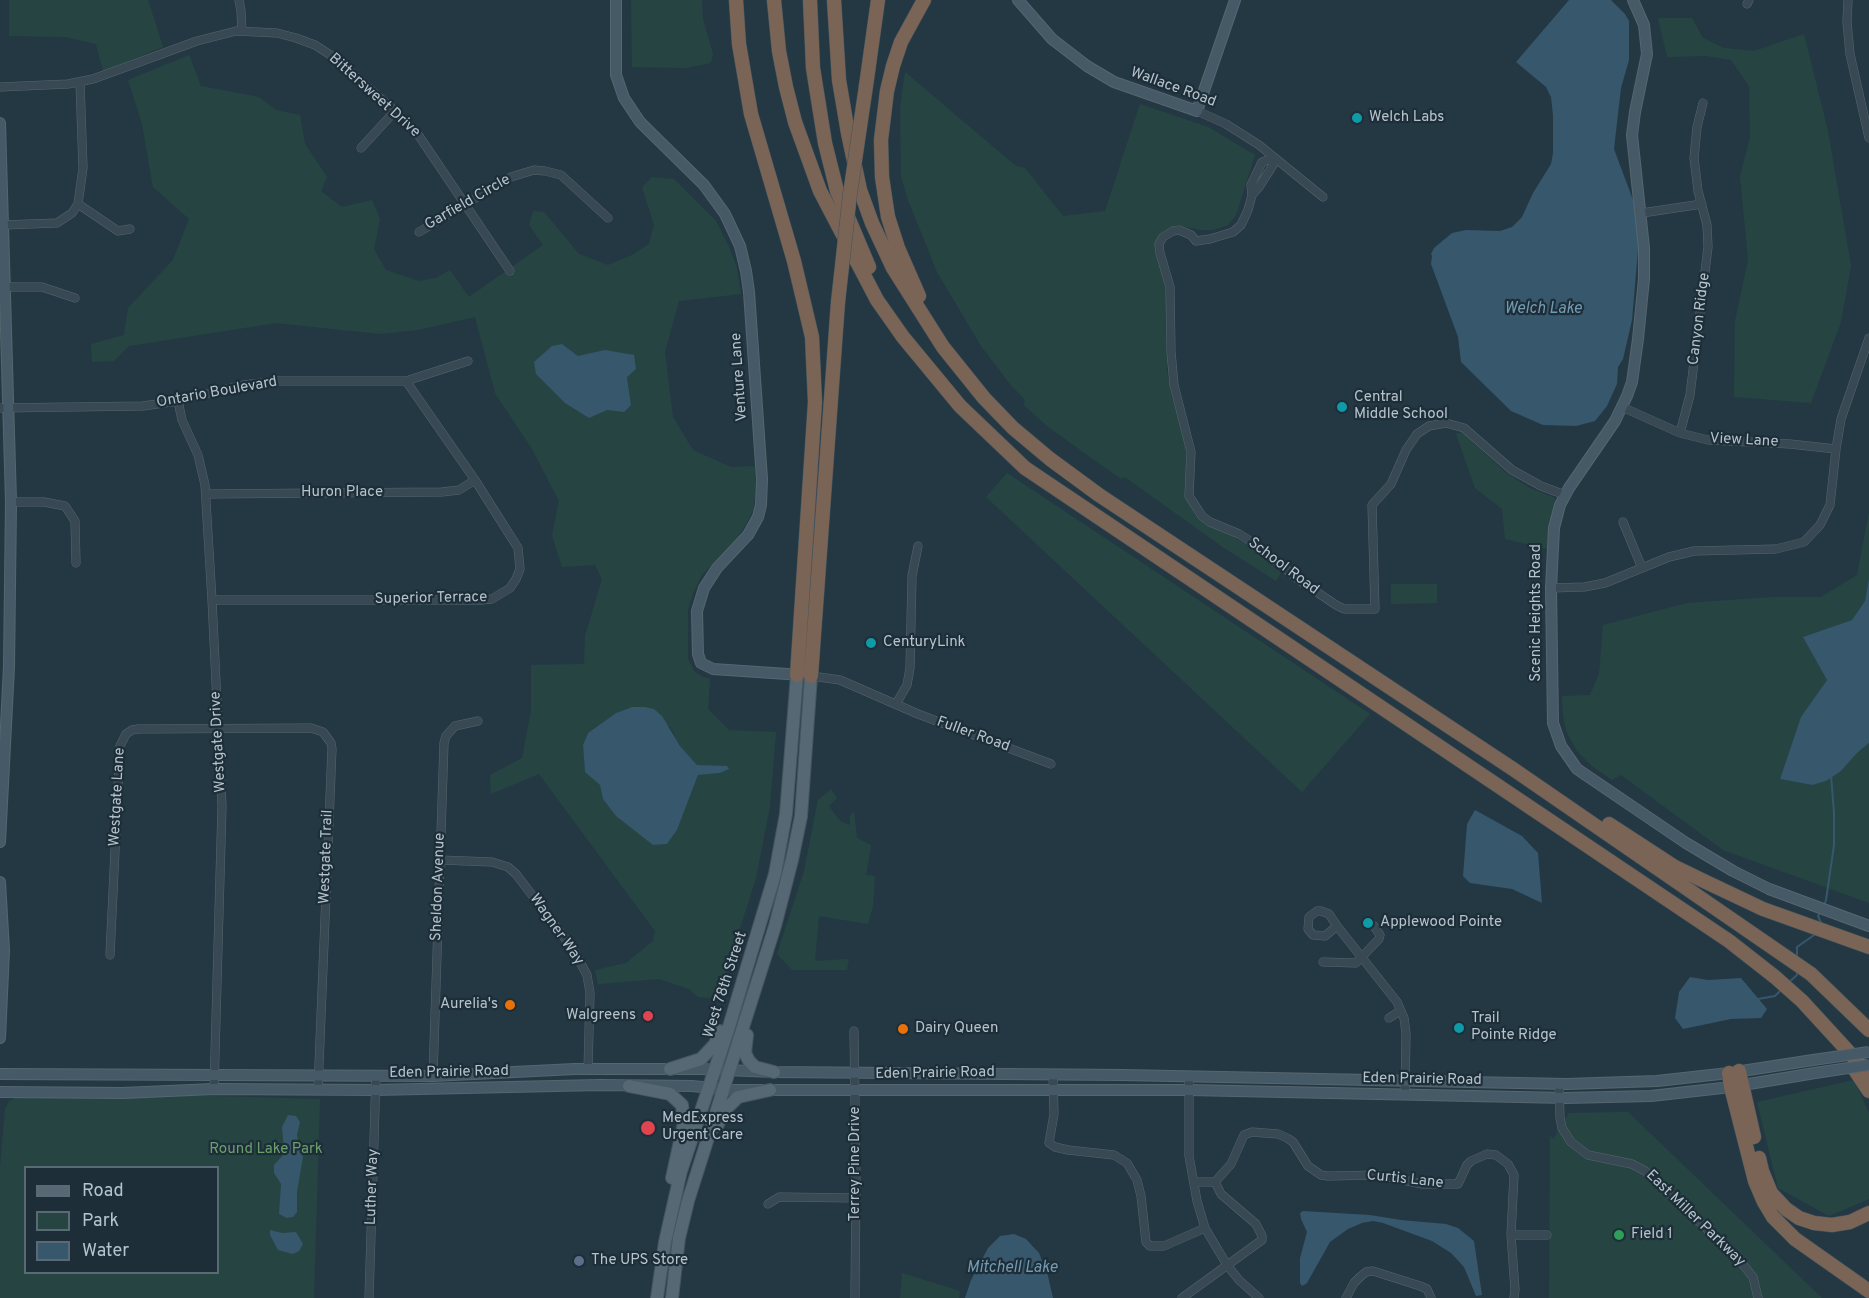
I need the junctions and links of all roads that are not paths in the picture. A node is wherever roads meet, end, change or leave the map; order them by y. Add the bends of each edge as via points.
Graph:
1 (239, 0) edge
2 (616, 0) edge
3 (736, 0) edge
4 (774, 0) edge
5 (810, 0) edge
6 (834, 0) edge
7 (878, 0) edge
8 (924, 0) edge
9 (1018, 0) edge
10 (1235, 0) edge
11 (1634, 0) edge
12 (1848, 0) edge
13 (242, 31) junction
14 (80, 82) junction
15 (0, 87) edge
16 (1703, 103) dead end
17 (395, 111) junction
18 (1197, 111) junction
19 (0, 123) edge
20 (1869, 138) edge
21 (361, 148) dead end
22 (1274, 158) junction
23 (1323, 197) dead end
24 (78, 204) junction
25 (465, 204) junction
26 (1702, 204) junction
27 (1642, 213) junction
28 (608, 218) dead end
29 (3, 225) junction
30 (130, 229) dead end
31 (419, 232) dead end
32 (510, 271) dead end
33 (5, 286) junction
34 (75, 298) dead end
35 (1869, 338) edge
36 (943, 347) junction
37 (468, 361) dead end
38 (930, 370) junction
39 (406, 381) junction
40 (177, 400) junction
41 (1622, 407) junction
42 (5, 408) edge
43 (1680, 433) junction
44 (1836, 449) junction
45 (475, 480) junction
46 (206, 494) junction
47 (1565, 495) junction
48 (11, 502) junction
49 (1623, 522) dead end
50 (918, 546) dead end
51 (76, 563) dead end
52 (1642, 568) junction
53 (1551, 588) junction
54 (212, 600) junction
55 (804, 676) junction
56 (896, 704) junction
57 (477, 721) dead end
58 (219, 729) junction
59 (3, 735) edge
60 (1051, 764) dead end
61 (1513, 769) junction
62 (0, 842) edge
63 (440, 860) junction
64 (0, 882) edge
65 (1743, 899) junction
66 (764, 915) junction
67 (1337, 926) dead end
68 (1374, 926) dead end
69 (1869, 926) edge
70 (1869, 938) edge
71 (1869, 947) edge
72 (110, 955) dead end
73 (1361, 958) junction
74 (1323, 962) dead end
75 (2, 975) edge
76 (757, 985) junction
77 (1802, 1001) junction
78 (1402, 1014) junction
79 (1389, 1018) dead end
80 (1869, 1030) edge
81 (854, 1031) dead end
82 (0, 1038) edge
83 (1869, 1052) edge
84 (1869, 1065) edge
85 (588, 1069) junction
86 (670, 1069) junction
87 (715, 1069) junction
88 (729, 1070) junction
89 (774, 1072) junction
90 (855, 1073) junction
91 (0, 1074) edge
92 (215, 1074) junction
93 (1869, 1074) edge
94 (318, 1075) junction
95 (1053, 1075) junction
96 (433, 1076) junction
97 (376, 1077) junction
98 (1189, 1077) junction
99 (1735, 1079) junction
100 (1406, 1081) junction
101 (1559, 1084) junction
102 (629, 1086) junction
103 (708, 1087) junction
104 (723, 1088) junction
105 (1054, 1088) junction
106 (214, 1089) junction
107 (318, 1089) junction
108 (855, 1089) junction
109 (375, 1090) junction
110 (770, 1090) junction
111 (1189, 1090) junction
112 (1869, 1091) edge
113 (0, 1092) edge
114 (1405, 1095) junction
115 (1559, 1098) junction
116 (1194, 1182) junction
117 (1215, 1182) junction
118 (856, 1198) junction
119 (768, 1204) dead end
120 (1869, 1213) edge
121 (1205, 1228) junction
122 (1510, 1235) junction
123 (1547, 1235) dead end
124 (1227, 1265) junction
125 (659, 1280) junction
126 (1869, 1291) edge
127 (369, 1298) edge
128 (657, 1298) edge
129 (673, 1298) edge
130 (855, 1298) edge
131 (1182, 1298) edge
132 (1259, 1298) edge
133 (1346, 1298) edge
134 (1431, 1298) edge
135 (1514, 1298) edge
136 (1758, 1298) edge

1 - 13 street
2 - 55 main road, Venture Lane via 616,75 624,98 640,122 704,185 725,214 740,246 749,292 761,505 748,535 704,588 697,611 698,654 701,663 713,669
3 - 55 highway via 751,114 812,337 815,402
4 - 38 highway via 786,87 820,192 877,300
5 - 38 highway via 813,68 837,191 879,289
6 - 36 highway via 839,80 860,190 893,268
7 - 55 highway, bridge via 838,302
8 - 36 highway via 893,66 883,116 881,158 888,217 898,248
9 - 18 main road, Wallace Road via 1052,39 1088,66 1114,82
10 - 18 main road
11 - 27 main road, Scenic Heights Road via 1647,41 1646,67 1632,135
12 - 20 street via 1850,54
13 - 14 street, Bittersweet Drive via 197,41
13 - 17 street, Bittersweet Drive via 277,33 315,45 348,68
14 - 15 street, Bittersweet Drive
14 - 24 street via 83,168
16 - 26 street, Canyon Ridge via 1694,158
17 - 21 street
17 - 25 street, Bittersweet Drive via 419,136
18 - 22 street, Wallace Road via 1243,135
19 - 29 main road
22 - 23 street, Wallace Road
22 - 47 street, School Road via 1262,162 1251,185 1252,195 1241,225 1233,232 1196,241 1179,230 1163,237 1159,244 1170,287 1173,385 1191,452 1189,496 1195,508 1210,522 1255,544 1336,605 1344,609 1375,609 1372,505 1384,494 1417,434 1429,426 1446,423 1464,428 1512,470
24 - 29 street via 57,223
24 - 30 street via 118,231
25 - 28 street, Garfield Circle via 520,173 545,171 567,179
25 - 31 street, Garfield Circle
25 - 32 street, Bittersweet Drive
26 - 27 street
26 - 43 street, Canyon Ridge via 1707,225 1707,259 1690,395
27 - 41 main road, Scenic Heights Road via 1644,279 1632,382
29 - 33 main road
33 - 34 street via 42,287
33 - 42 main road
35 - 44 street via 1841,419
36 - 61 highway via 984,398 1050,459
37 - 39 street, Ontario Boulevard
38 - 77 highway via 960,406 1025,468 1683,909
39 - 40 street, Ontario Boulevard via 277,381
39 - 45 street, Superior Terrace
40 - 42 street, Ontario Boulevard via 143,406
40 - 46 street, Westgate Drive via 203,469
41 - 43 street, View Lane
41 - 47 main road, Scenic Heights Road
42 - 48 main road
43 - 44 street, View Lane via 1708,440
44 - 52 street via 1830,505 1811,541 1776,549 1694,551
45 - 46 street, Huron Place via 459,490 442,492
45 - 54 street, Superior Terrace via 514,539 520,559 510,588 492,599
46 - 54 street, Westgate Drive
47 - 53 main road, Scenic Heights Road via 1553,536
48 - 51 street via 65,506 75,521
48 - 59 main road
49 - 52 street
50 - 56 street via 912,576 910,668 907,685
52 - 53 street via 1593,586
53 - 69 main road, Scenic Heights Road via 1553,723 1561,746 1578,769 1732,871
54 - 58 street, Westgate Drive
55 - 56 street, Fuller Road via 840,680
55 - 66 main road, West 78th Street via 776,874
55 - 76 main road, West 78th Street via 801,816
56 - 60 street, Fuller Road
57 - 63 street, Sheldon Avenue via 455,726 446,736
58 - 72 street, Westgate Lane via 138,729 122,740
58 - 92 street, Westgate Drive via 222,837
58 - 94 street, Westgate Trail via 311,728 323,732 331,743
59 - 62 main road
61 - 65 highway via 1575,802 1675,867
61 - 80 highway via 1810,974
63 - 85 street, Wagner Way via 492,862 508,867 573,949 587,975 590,993
63 - 96 street, Sheldon Avenue
64 - 75 main road
65 - 70 highway
65 - 71 highway
66 - 86 main road via 715,1044 701,1059
66 - 87 main road, West 78th Street
67 - 73 street
68 - 73 street via 1379,939
73 - 74 street via 1356,963
73 - 78 street via 1397,1002
75 - 82 main road
76 - 88 main road, West 78th Street
76 - 89 main road via 745,1053 755,1067
77 - 93 highway
77 - 112 highway
78 - 79 street
78 - 100 street
81 - 90 street, Terrey Pine Drive
83 - 99 main road, Eden Prairie Road, bridge via 1813,1060
84 - 99 main road, Eden Prairie Road, bridge
85 - 86 main road, Eden Prairie Road
85 - 96 main road, Eden Prairie Road
86 - 87 main road, Eden Prairie Road
87 - 88 main road, Eden Prairie Road
87 - 103 main road, West 78th Street
88 - 89 main road, Eden Prairie Road
88 - 104 main road, West 78th Street
89 - 90 main road, Eden Prairie Road
90 - 95 main road, Eden Prairie Road
90 - 108 street, Terrey Pine Drive
91 - 92 main road, Eden Prairie Road
92 - 94 main road, Eden Prairie Road
92 - 106 street, Westgate Drive
94 - 97 main road, Eden Prairie Road
94 - 107 street, Westgate Trail
95 - 98 main road, Eden Prairie Road
95 - 105 street
96 - 97 main road, Eden Prairie Road
97 - 109 street, Luther Way
98 - 100 main road, Eden Prairie Road
98 - 111 street
99 - 101 main road, Eden Prairie Road
99 - 115 main road, Eden Prairie Road via 1651,1096
99 - 120 highway via 1762,1171 1771,1193 1786,1209 1799,1218 1832,1225
99 - 126 highway via 1755,1181 1773,1217 1795,1239
100 - 101 main road, Eden Prairie Road
100 - 114 street
101 - 115 street, East Miller Parkway
102 - 103 main road, Eden Prairie Road
102 - 109 main road, Eden Prairie Road
102 - 125 main road via 670,1094 682,1105 684,1113 663,1223
103 - 104 main road, Eden Prairie Road
103 - 125 main road, West 78th Street via 681,1171
104 - 110 main road, Eden Prairie Road
104 - 129 main road, West 78th Street via 688,1201 679,1239
105 - 108 main road, Eden Prairie Road
105 - 111 main road, Eden Prairie Road
105 - 121 street via 1049,1143 1068,1150 1114,1155 1127,1163 1142,1196 1146,1242 1150,1246 1164,1246
106 - 107 main road, Eden Prairie Road
106 - 113 main road, Eden Prairie Road
107 - 109 main road, Eden Prairie Road
108 - 110 main road, Eden Prairie Road
108 - 118 street, Terrey Pine Drive
109 - 127 street, Luther Way
110 - 129 main road via 738,1097 726,1109 712,1137 694,1198
111 - 114 main road, Eden Prairie Road
111 - 116 street via 1189,1156
114 - 115 main road, Eden Prairie Road
115 - 136 street, East Miller Parkway via 1562,1128 1576,1148 1588,1155 1645,1170 1737,1257 1753,1277
116 - 117 street
116 - 121 street
117 - 122 street, Curtis Lane via 1231,1164 1244,1136 1252,1132 1287,1137 1308,1166 1328,1176 1379,1175 1422,1184 1458,1184 1471,1161 1492,1154 1508,1164 1514,1175
117 - 124 street via 1221,1194 1256,1224 1262,1236 1259,1243
118 - 119 street via 779,1197
118 - 130 street, Terrey Pine Drive
121 - 124 street
122 - 123 street
122 - 135 street, Curtis Lane
124 - 131 street
124 - 132 street
125 - 128 main road, West 78th Street
133 - 134 street via 1354,1283 1373,1271 1420,1286

